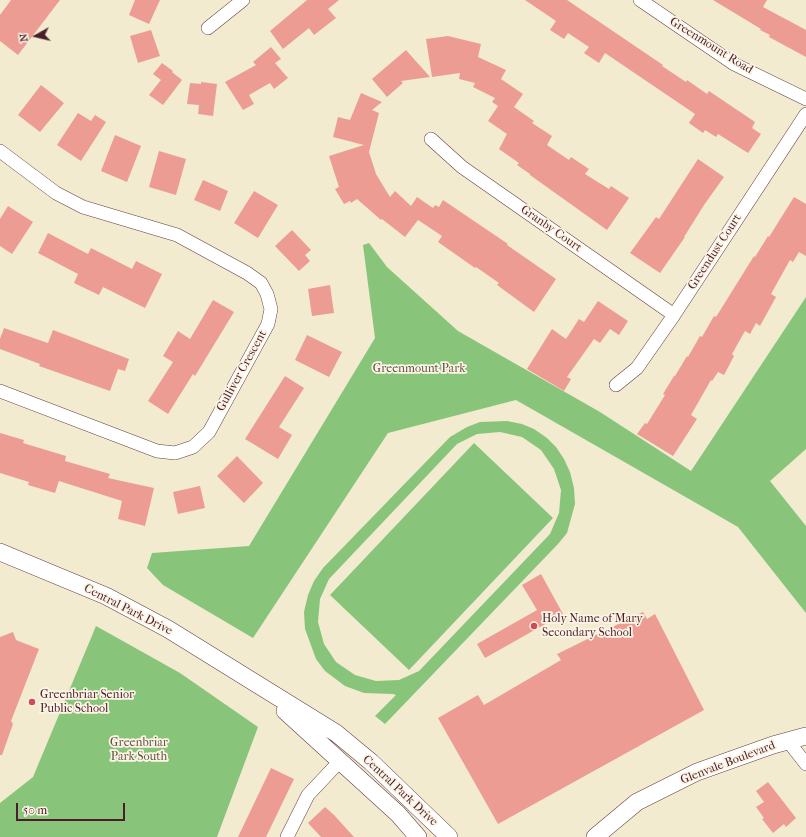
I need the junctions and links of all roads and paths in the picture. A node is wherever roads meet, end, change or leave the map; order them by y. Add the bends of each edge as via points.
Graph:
1 (243, 0) edge
2 (640, 0) edge
3 (208, 28) dead end
4 (806, 99) edge
5 (806, 114) edge
6 (431, 139) dead end
7 (0, 151) edge
8 (674, 315) junction
9 (616, 385) dead end
10 (0, 391) edge
11 (0, 552) edge
12 (250, 680) junction
13 (806, 736) edge
14 (788, 741) junction
15 (340, 761) junction
16 (806, 764) edge
17 (287, 837) edge
18 (418, 837) edge
19 (449, 837) edge
20 (595, 837) edge

1 - 3 street
2 - 4 street, Greenmount Road via 734,64
5 - 8 street, Greendust Court
6 - 8 street, Granby Court via 462,167
7 - 10 street, Gulliver Crescent via 56,193 83,207 177,235 247,273 262,283 271,309 268,324 208,432 193,447 175,453 157,451
8 - 9 street, Greendust Court via 637,368
11 - 12 street, Central Park Drive via 106,596
12 - 15 street, Central Park Drive
12 - 19 street, Central Park Drive via 336,733 371,762
13 - 14 street, Glenvale Boulevard
14 - 16 street
14 - 20 street, Glenvale Boulevard via 697,772 637,802
15 - 17 street via 308,796
15 - 18 street, Central Park Drive via 398,814

